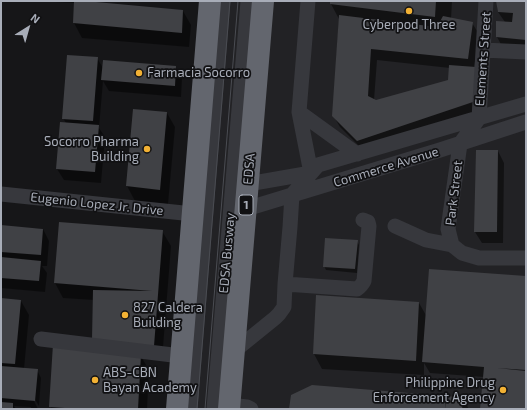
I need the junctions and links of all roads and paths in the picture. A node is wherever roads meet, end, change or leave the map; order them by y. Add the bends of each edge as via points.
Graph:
1 (210, 1) edge
2 (222, 1) edge
3 (248, 1) edge
4 (263, 1) edge
5 (308, 1) edge
6 (486, 1) edge
7 (483, 50) junction
8 (526, 52) edge
9 (526, 104) edge
10 (299, 112) junction
11 (479, 118) junction
12 (526, 122) edge
13 (460, 144) junction
14 (358, 154) junction
15 (310, 173) junction
16 (248, 184) junction
17 (1, 194) edge
18 (292, 195) junction
19 (246, 209) junction
20 (193, 214) junction
21 (363, 220) dead end
22 (395, 226) dead end
23 (452, 244) junction
24 (526, 258) edge
25 (284, 284) junction
26 (41, 339) dead end
27 (233, 352) junction
28 (181, 356) junction
29 (224, 408) edge
30 (177, 409) edge
31 (190, 409) edge
32 (251, 409) edge

1 - 20 highway
2 - 31 street, EDSA Busway
3 - 29 street, EDSA Busway
4 - 16 highway, EDSA / 1
5 - 10 street
6 - 7 street, Elements Street
7 - 8 street
7 - 11 street, Elements Street
9 - 11 street, Commerce Avenue
10 - 14 street
10 - 15 street
11 - 13 street, Park Street
11 - 14 street, Commerce Avenue
12 - 13 street, Commerce Avenue
13 - 18 street, Commerce Avenue
13 - 23 street, Park Street via 448,229
14 - 15 street, Commerce Avenue via 318,165
15 - 16 street, Commerce Avenue
15 - 18 street
16 - 19 highway, EDSA / 1
17 - 20 street, Eugenio Lopez Jr. Drive
18 - 19 street, Commerce Avenue
18 - 25 street
19 - 27 highway, EDSA / 1
20 - 28 highway
21 - 25 street via 368,222 369,226 364,281 360,287 356,289
22 - 23 street via 426,240
23 - 24 street, Park Street via 462,253 478,258
25 - 27 street via 284,307 279,314
26 - 28 street
27 - 29 highway, EDSA / 1
28 - 30 highway
29 - 32 street

